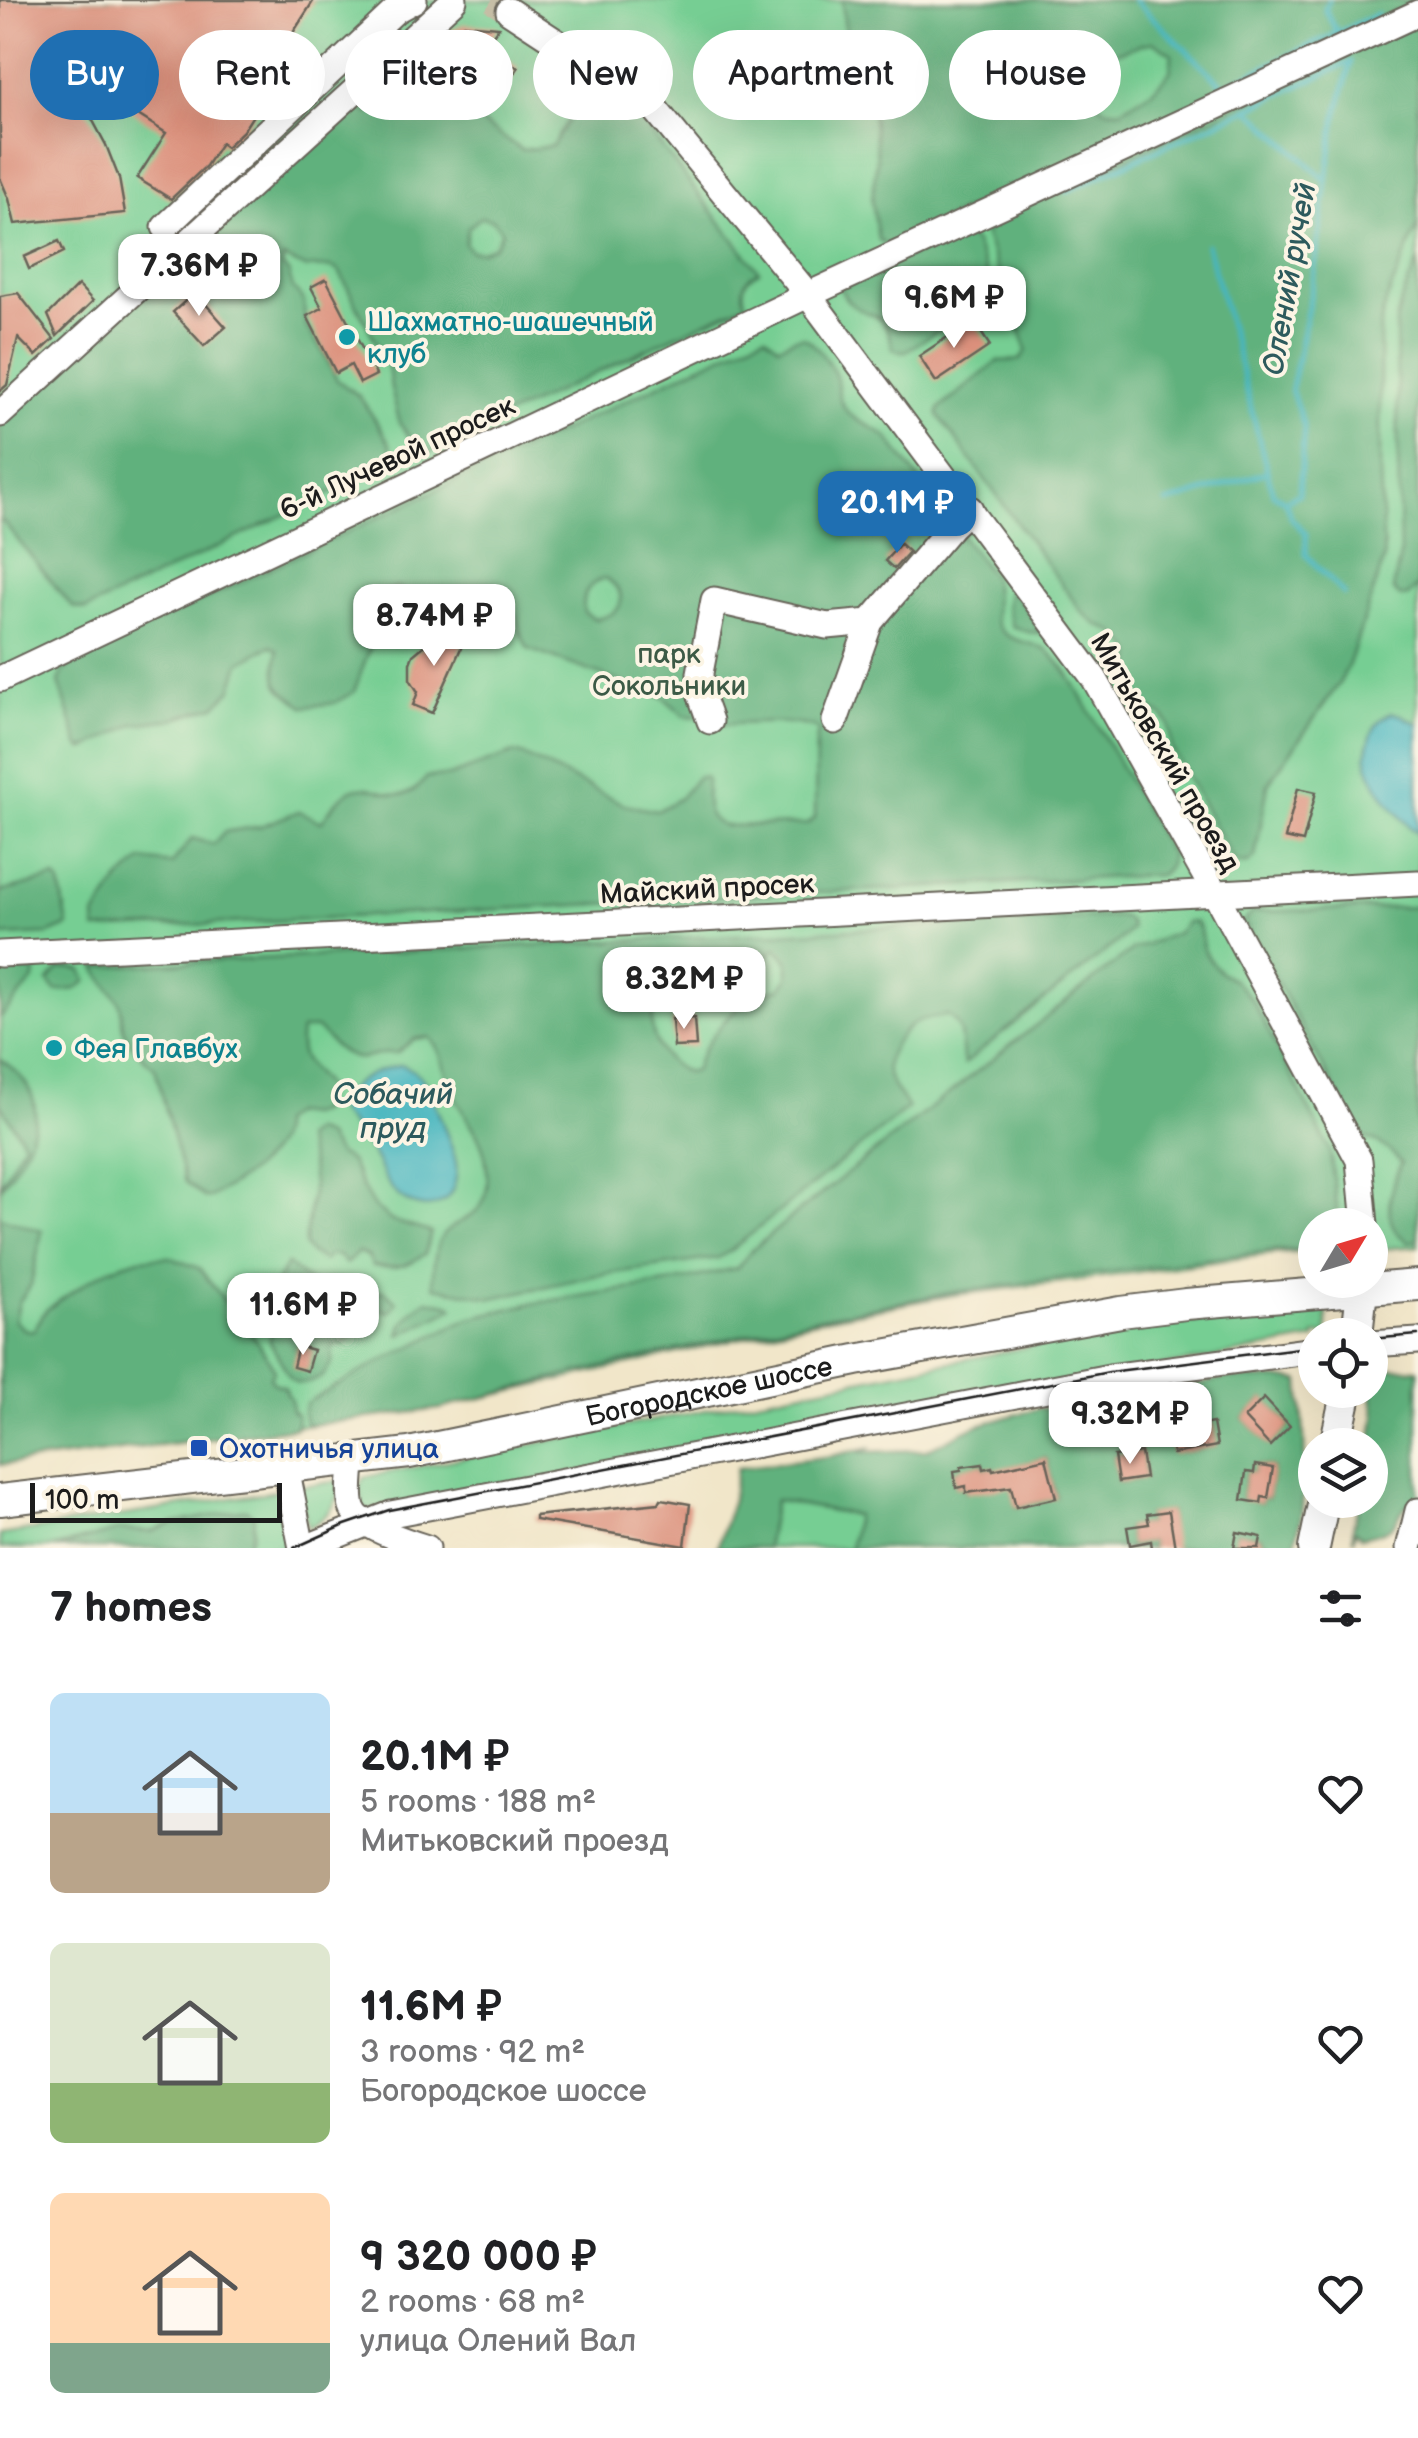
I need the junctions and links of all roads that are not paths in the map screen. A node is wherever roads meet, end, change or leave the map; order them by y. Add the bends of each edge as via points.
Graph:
1 (414, 0) edge
2 (454, 0) edge
3 (509, 11) tunnel mouth
4 (1418, 13) edge
5 (165, 227) dead end
6 (808, 295) junction
7 (0, 414) edge
8 (970, 509) junction
9 (870, 622) junction
10 (0, 678) edge
11 (710, 721) dead end
12 (836, 721) dead end
13 (1418, 883) edge
14 (1214, 893) junction
15 (0, 954) edge
16 (1363, 1208) edge
17 (1388, 1285) edge
18 (1418, 1285) edge
19 (1298, 1292) edge
20 (1418, 1341) edge
21 (1388, 1343) edge
22 (1298, 1352) edge
23 (352, 1459) junction
24 (286, 1467) junction
25 (0, 1500) edge
26 (1418, 1511) edge
27 (1320, 1518) edge
28 (366, 1523) junction
29 (303, 1548) edge
30 (427, 1548) edge
31 (1314, 1548) edge
32 (1409, 1548) edge

1 - 5 street
2 - 7 street
3 - 6 street, Митьковский проезд via 651,104
4 - 6 street, 6-й Лучевой просек
6 - 8 street, Митьковский проезд
6 - 10 street, 6-й Лучевой просек
8 - 9 street
8 - 14 street, Митьковский проезд via 1094,678
9 - 11 street via 827,626 714,600 700,673
9 - 12 street
13 - 14 street, Майский просек
14 - 15 street, Майский просек
14 - 16 street, Митьковский проезд via 1359,1160
17 - 18 main road, Богородское шоссе
19 - 23 main road, Богородское шоссе via 1054,1324
20 - 21 street
22 - 28 street via 1110,1377
23 - 24 main road, Богородское шоссе
23 - 28 street via 351,1505
24 - 25 main road, Богородское шоссе
24 - 29 street
26 - 32 street
27 - 31 main road
28 - 29 street
28 - 30 street

